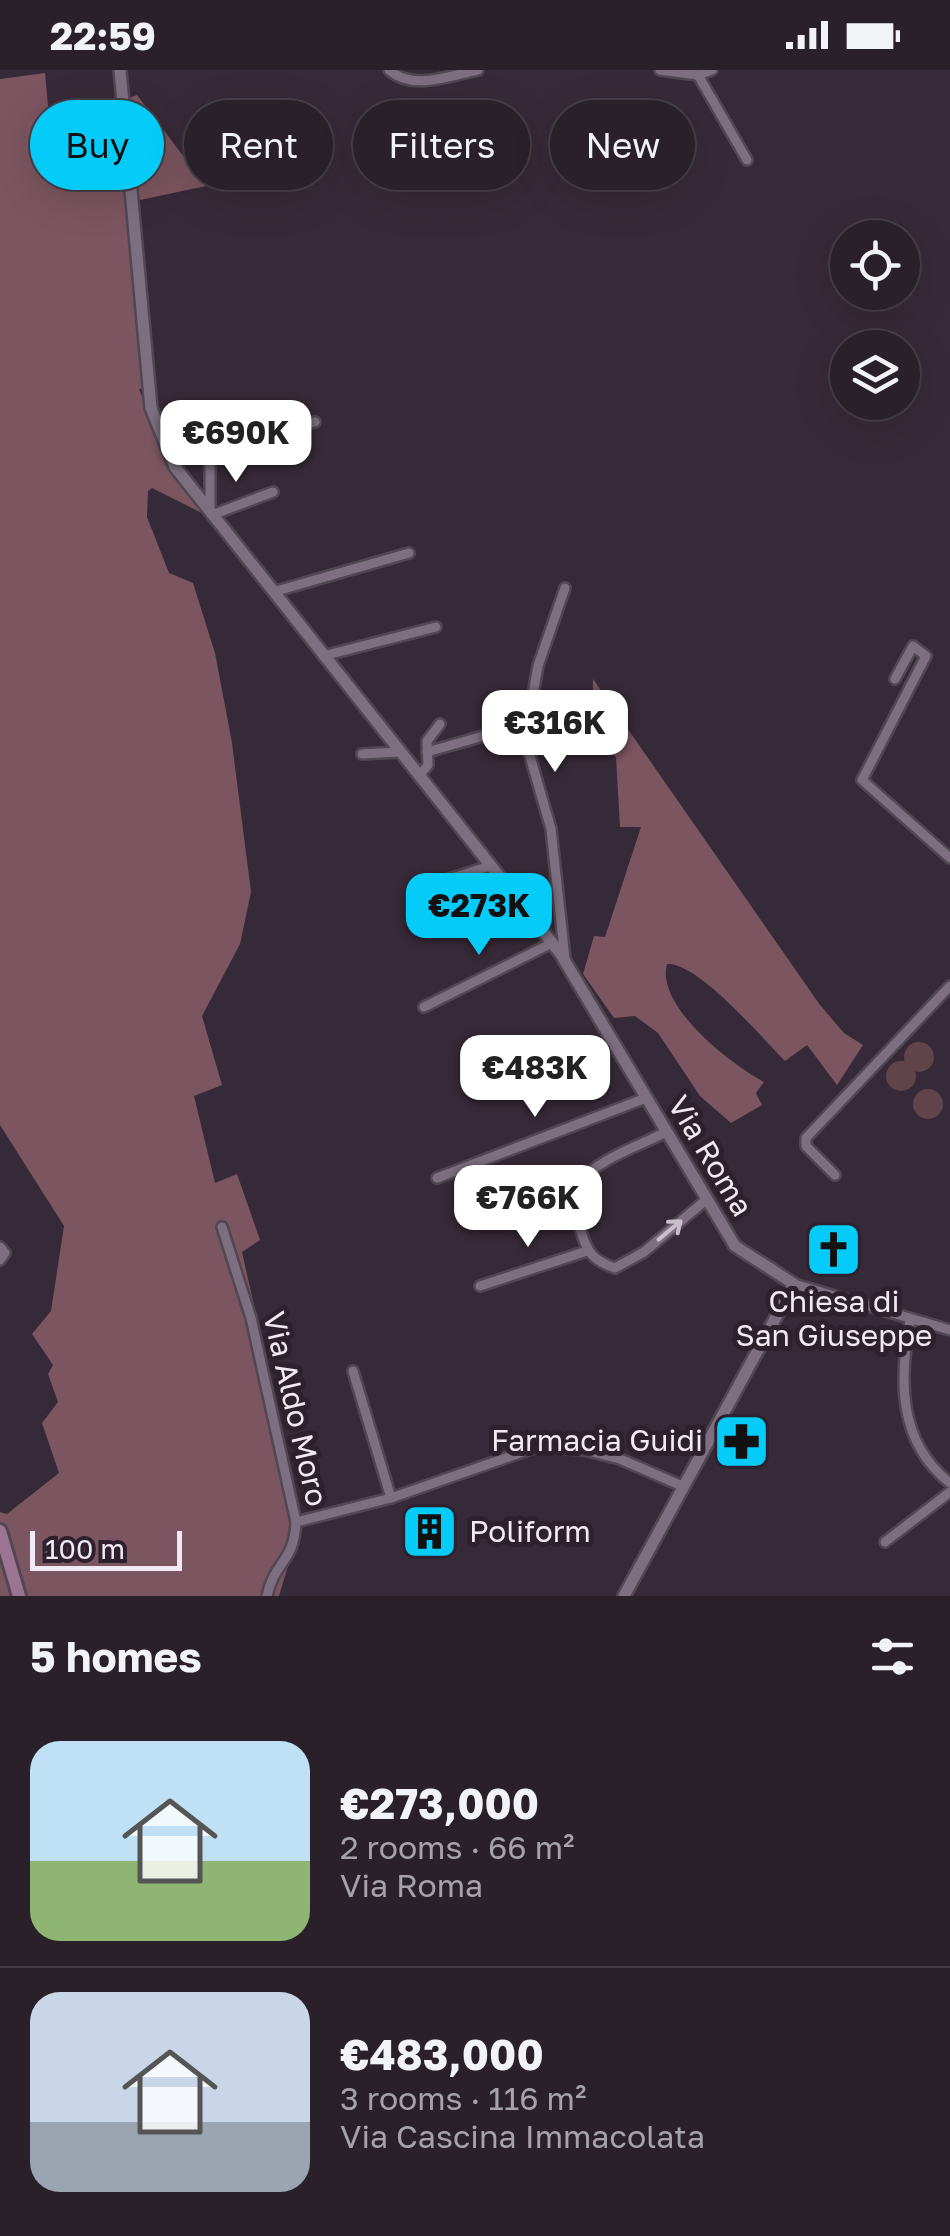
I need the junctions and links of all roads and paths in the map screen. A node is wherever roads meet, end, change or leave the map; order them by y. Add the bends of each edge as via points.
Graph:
1 (120, 70) edge
2 (389, 70) edge
3 (478, 70) edge
4 (660, 70) edge
5 (712, 70) edge
6 (698, 76) junction
7 (124, 100) edge
8 (747, 160) dead end
9 (132, 190) edge
10 (315, 422) dead end
11 (273, 492) dead end
12 (211, 514) junction
13 (409, 553) dead end
14 (564, 588) dead end
15 (273, 592) junction
16 (436, 627) dead end
17 (323, 656) junction
18 (895, 679) dead end
19 (440, 724) dead end
20 (508, 728) dead end
21 (400, 752) junction
22 (428, 752) junction
23 (362, 754) dead end
24 (419, 776) junction
25 (950, 858) edge
26 (490, 866) junction
27 (421, 888) dead end
28 (552, 943) junction
29 (565, 961) junction
30 (950, 986) edge
31 (424, 1008) dead end
32 (646, 1098) junction
33 (666, 1132) junction
34 (835, 1175) dead end
35 (437, 1178) dead end
36 (706, 1200) junction
37 (222, 1227) dead end
38 (0, 1246) edge
39 (587, 1251) junction
40 (0, 1260) edge
41 (794, 1284) junction
42 (480, 1286) dead end
43 (910, 1321) junction
44 (950, 1330) edge
45 (353, 1371) dead end
46 (950, 1483) edge
47 (682, 1486) junction
48 (950, 1492) edge
49 (391, 1498) junction
50 (296, 1522) junction
51 (0, 1531) edge
52 (885, 1542) dead end
53 (19, 1596) edge
54 (267, 1596) edge
55 (624, 1596) edge

1 - 7 street, Via Roma
2 - 3 street via 417,82
4 - 6 street
5 - 6 street
6 - 8 street
9 - 12 street, Via Roma via 151,408 164,447
10 - 12 street via 210,451
11 - 12 street
12 - 15 street, Via Roma
13 - 15 street
14 - 29 street via 538,666 525,740 551,829
15 - 17 street, Via Roma
16 - 17 street
17 - 21 street, Via Roma
18 - 25 street via 913,646 926,656 862,780
19 - 22 street
20 - 22 street
21 - 23 street
21 - 24 street, Via Roma
22 - 24 street
24 - 26 street, Via Roma
26 - 27 street
26 - 28 street, Via Roma
28 - 29 street, Via Roma
28 - 31 street
29 - 32 street, Via Roma
30 - 34 street via 806,1138
32 - 33 street, Via Roma
32 - 35 street
33 - 36 street, Via Roma
33 - 39 street via 578,1185 574,1208
39 -> 36 street via 615,1268
36 - 41 street, Via Roma via 734,1246
37 - 50 street, Via Aldo Moro via 251,1318
38 - 40 street
39 - 42 street
41 - 43 street, Via Roma
41 - 47 street
43 - 44 street, Via Roma
43 - 46 street via 901,1370 908,1428 933,1470
45 - 49 street
47 - 49 street via 620,1458 537,1448
47 - 55 street
48 - 52 street
49 - 50 street
50 - 54 street, Via Aldo Moro via 295,1548 274,1573
51 - 53 main road

